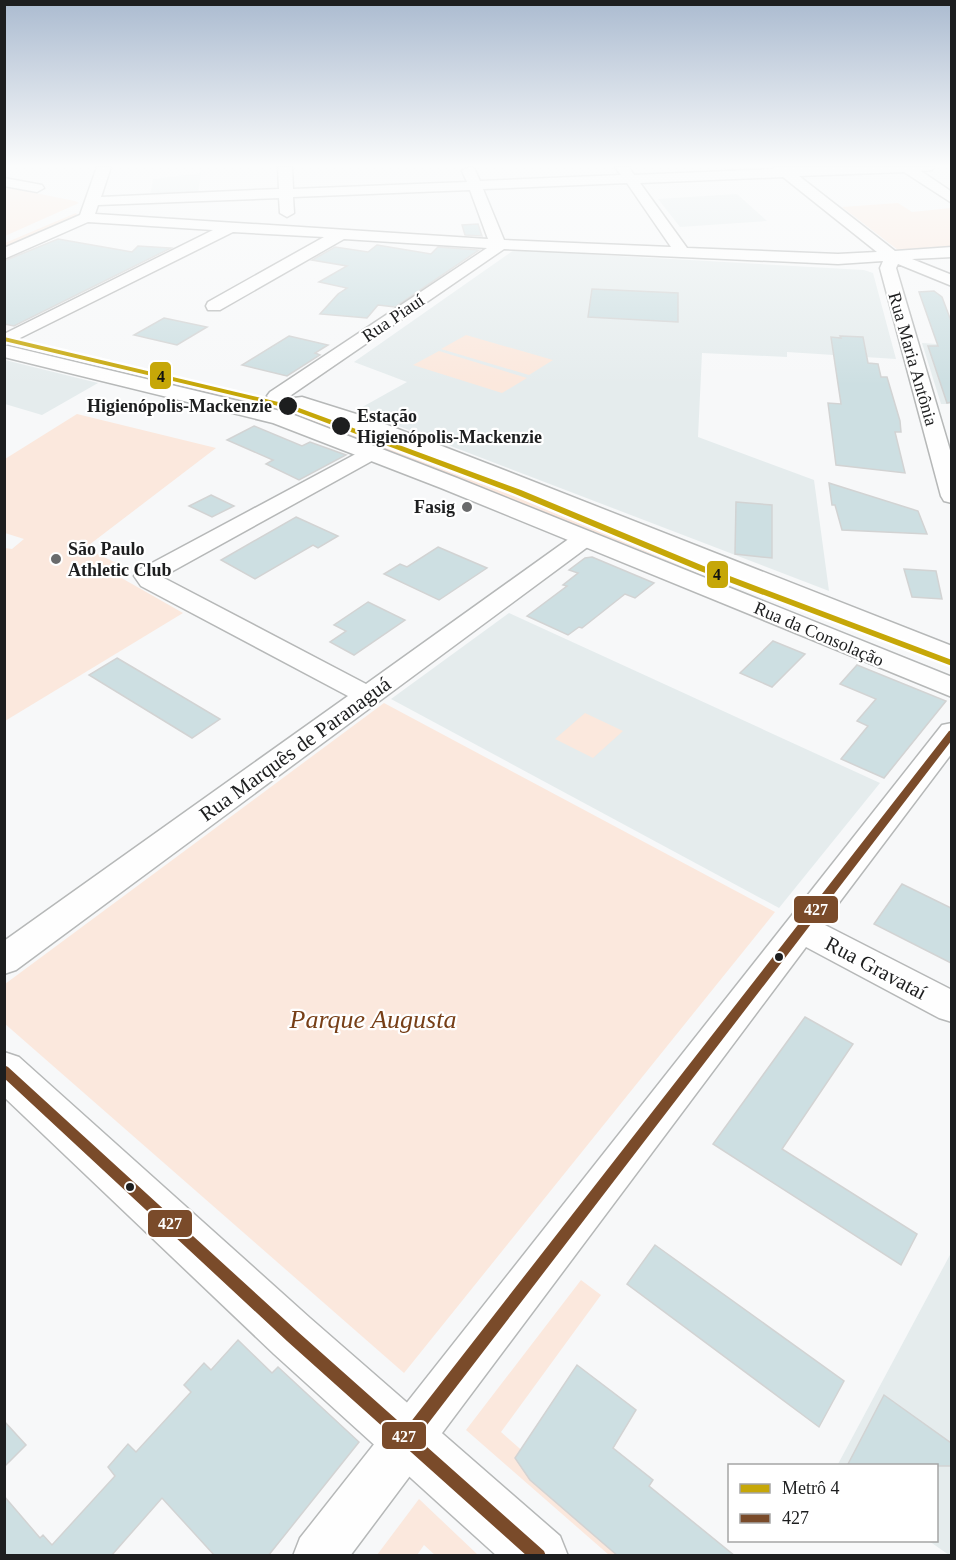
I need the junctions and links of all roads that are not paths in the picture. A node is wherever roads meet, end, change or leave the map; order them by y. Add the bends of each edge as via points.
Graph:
1 (31, 240) edge
2 (206, 240) edge
3 (331, 240) edge
4 (432, 240) edge
5 (496, 240) edge
6 (674, 240) edge
7 (865, 240) edge
8 (498, 244) junction
9 (951, 252) edge
10 (683, 253) junction
11 (4, 254) edge
12 (890, 261) junction
13 (951, 281) edge
14 (214, 306) dead end
15 (8, 340) edge
16 (277, 396) junction
17 (944, 441) edge
18 (372, 453) junction
19 (951, 496) edge
20 (585, 538) junction
21 (951, 657) edge
22 (951, 688) edge
23 (368, 696) junction
24 (951, 732) edge
25 (801, 928) junction
26 (4, 960) edge
27 (951, 1007) edge
28 (4, 1070) edge
29 (407, 1439) junction
30 (318, 1556) edge
31 (540, 1556) edge

1 - 11 street
2 - 15 street
3 - 14 street
4 - 8 street
5 - 8 street
6 - 10 street
7 - 12 street
8 - 10 street
8 - 16 street, Rua Piauí via 493,252
9 - 12 street
10 - 12 street
12 - 13 street
12 - 17 street, Rua Maria Antônia
15 - 16 main road, Rua da Consolação
15 - 18 main road, Rua da Consolação via 259,412
16 - 21 main road, Rua da Consolação via 364,424
17 - 19 street, Rua Maria Antônia
18 - 20 main road, Rua da Consolação
18 - 23 street via 146,576
20 - 22 main road, Rua da Consolação
20 - 23 street, Rua Marquês de Paranaguá
23 - 26 street, Rua Marquês de Paranaguá
24 - 25 street
25 - 27 street, Rua Gravataí
25 - 29 street
28 - 29 main road
29 - 30 street
29 - 31 main road

